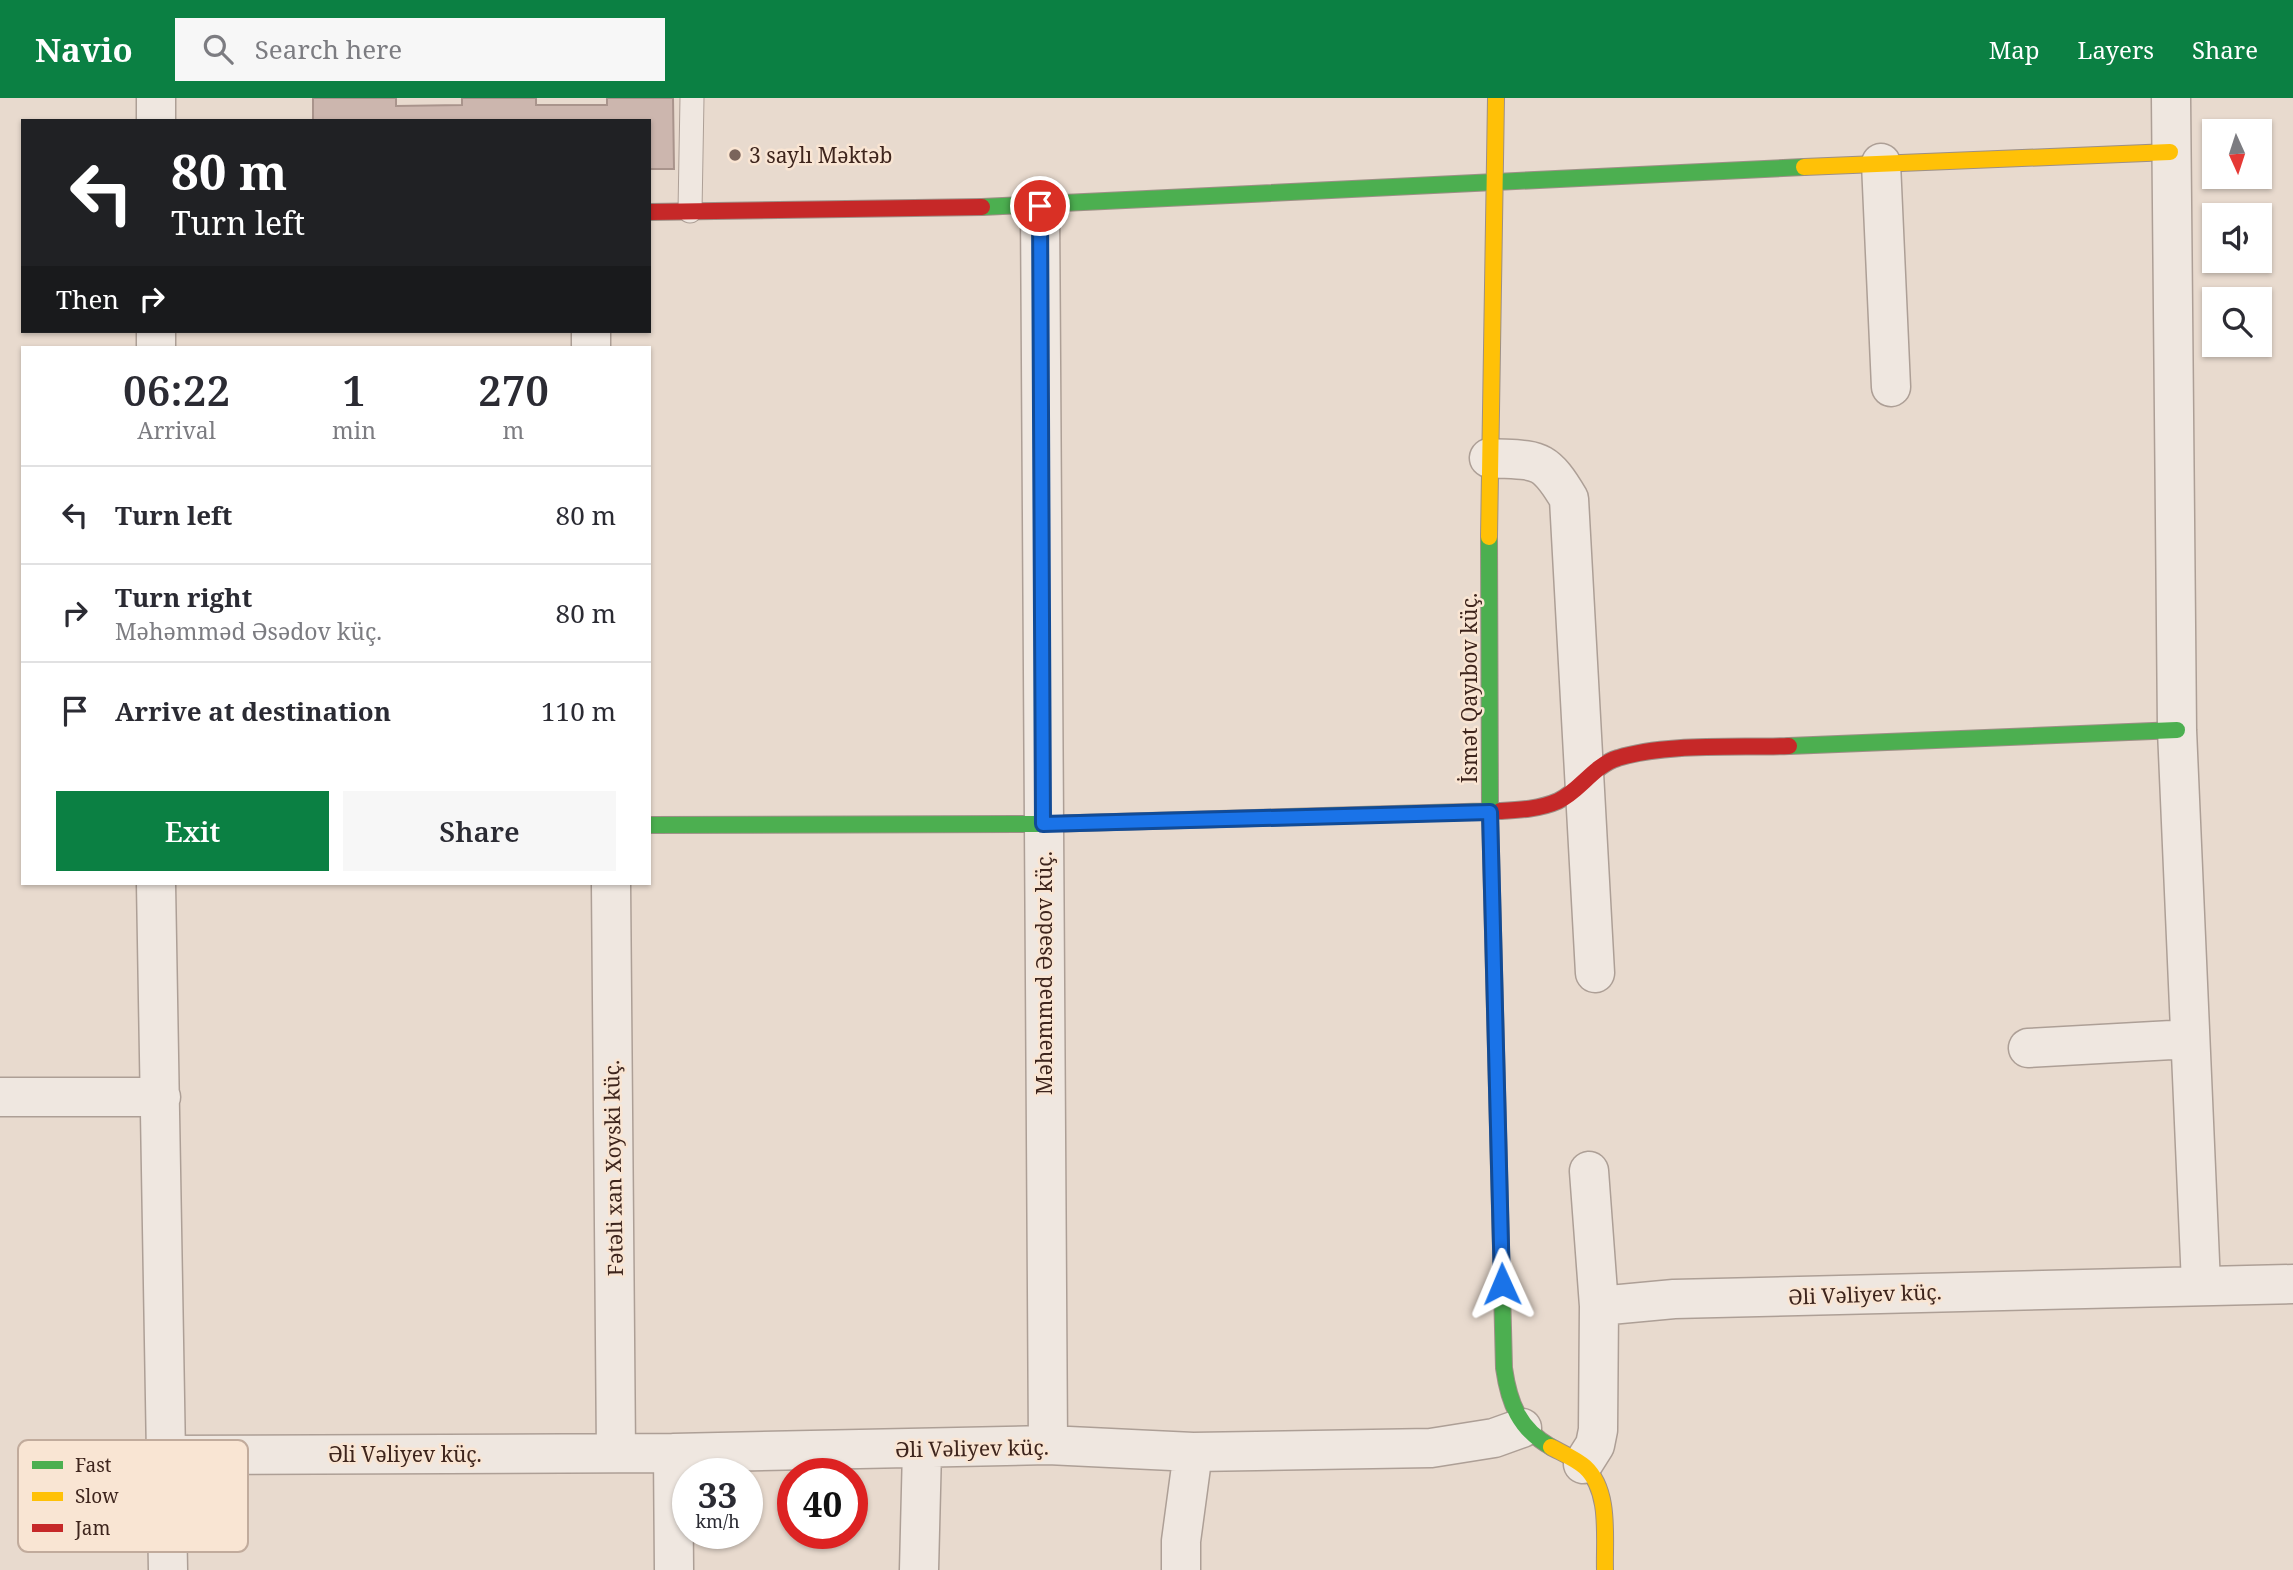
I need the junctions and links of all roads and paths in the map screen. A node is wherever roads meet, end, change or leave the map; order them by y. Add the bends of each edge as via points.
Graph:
1 (156, 98) edge
2 (692, 98) edge
3 (1496, 98) edge
4 (2171, 98) edge
5 (156, 119) edge
6 (2170, 152) junction
7 (1881, 163) junction
8 (1494, 184) junction
9 (1040, 206) junction
10 (690, 211) junction
11 (651, 212) edge
12 (1891, 387) dead end
13 (1489, 458) junction
14 (2177, 730) junction
15 (1585, 778) junction
16 (1490, 812) junction
17 (1043, 824) junction
18 (651, 825) edge
19 (156, 885) edge
20 (611, 885) edge
21 (1595, 973) dead end
22 (2190, 1039) junction
23 (2028, 1048) dead end
24 (0, 1097) edge
25 (162, 1097) junction
26 (1589, 1171) dead end
27 (2201, 1284) junction
28 (2293, 1284) edge
29 (1599, 1306) junction
30 (1522, 1428) junction
31 (167, 1440) edge
32 (1048, 1446) junction
33 (922, 1450) junction
34 (616, 1452) junction
35 (1193, 1452) junction
36 (673, 1453) junction
37 (248, 1454) edge
38 (1583, 1464) junction
39 (168, 1552) edge
40 (168, 1570) edge
41 (674, 1570) edge
42 (919, 1570) edge
43 (1181, 1570) edge
44 (1605, 1570) edge

1 - 5 street
2 - 10 lane
3 - 8 street, İsmət Qayıbov küç.
4 - 6 street
6 - 7 street
6 - 14 street
7 - 8 street
7 - 12 street
8 - 9 street
8 - 13 street, İsmət Qayıbov küç.
9 - 10 street
9 - 17 street, Məhəmməd Əsədov küç.
10 - 11 street
13 - 15 street via 1537,461 1553,472 1569,499
13 - 16 street, İsmət Qayıbov küç.
14 - 15 street via 1655,751 1616,758
14 - 22 street
15 - 16 street via 1559,801
15 - 21 street
16 - 17 street
16 - 30 street, İsmət Qayıbov küç. via 1504,1368 1513,1411
17 - 18 street
17 - 32 street, Məhəmməd Əsədov küç.
19 - 25 street
20 - 34 street, Fətəli xan Xoyski küç.
22 - 23 street
22 - 27 street
24 - 25 street
25 - 31 street
26 - 29 street
27 - 28 street, Əli Vəliyev küç.
27 - 29 street, Əli Vəliyev küç. via 1674,1299
29 - 38 street via 1598,1430
30 - 35 street, Əli Vəliyev küç. via 1483,1441 1431,1448
30 - 38 street
32 - 33 street, Əli Vəliyev küç.
32 - 35 street, Əli Vəliyev küç.
33 - 36 street, Əli Vəliyev küç.
33 - 42 street
34 - 36 street, Əli Vəliyev küç.
34 - 37 street, Əli Vəliyev küç.
35 - 43 street
36 - 41 street
38 - 44 street via 1600,1496
39 - 40 street

